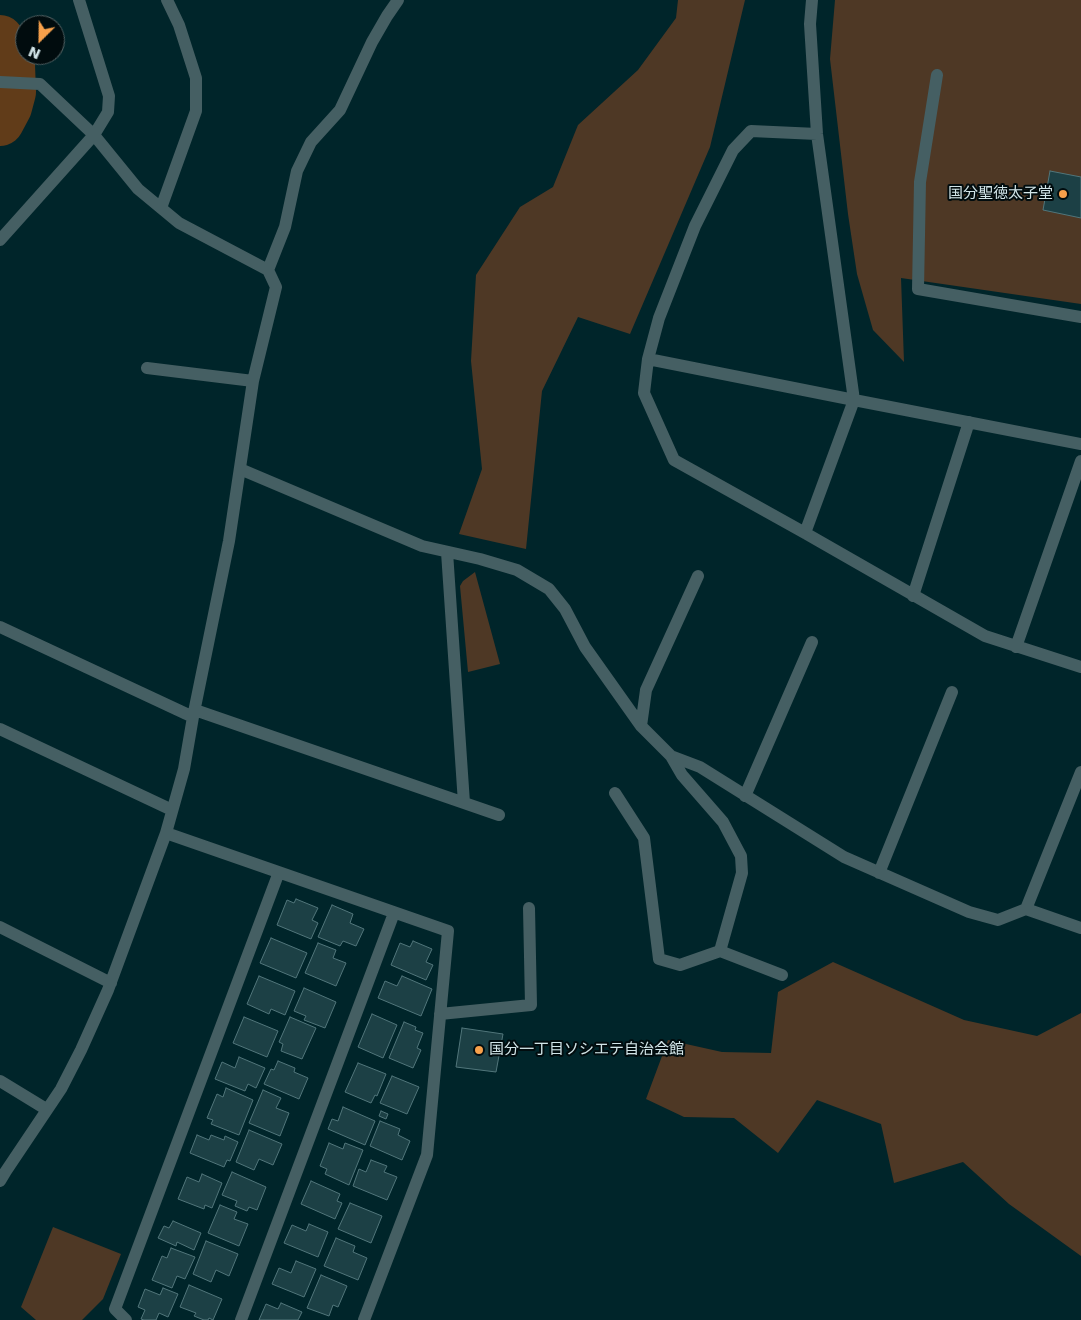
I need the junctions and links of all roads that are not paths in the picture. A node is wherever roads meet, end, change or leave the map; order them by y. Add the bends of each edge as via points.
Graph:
1 (80, 0) edge
2 (167, 0) edge
3 (398, 0) edge
4 (812, 0) edge
5 (937, 75) dead end
6 (2, 82) edge
7 (817, 134) junction
8 (94, 135) junction
9 (161, 208) junction
10 (0, 240) edge
11 (268, 270) junction
12 (1081, 318) edge
13 (648, 359) junction
14 (147, 368) dead end
15 (253, 381) junction
16 (854, 400) junction
17 (969, 422) junction
18 (1081, 444) edge
19 (1081, 460) edge
20 (240, 469) junction
21 (805, 533) junction
22 (447, 552) junction
23 (698, 576) dead end
24 (914, 596) junction
25 (0, 628) edge
26 (812, 642) dead end
27 (1016, 647) junction
28 (1081, 667) edge
29 (952, 692) dead end
30 (194, 714) junction
31 (641, 726) junction
32 (0, 728) edge
33 (672, 756) junction
34 (1081, 772) edge
35 (615, 793) dead end
36 (745, 796) junction
37 (464, 803) junction
38 (172, 810) junction
39 (499, 815) dead end
40 (166, 832) junction
41 (279, 872) junction
42 (879, 873) junction
43 (529, 908) dead end
44 (1026, 909) junction
45 (394, 913) junction
46 (0, 927) edge
47 (1081, 928) edge
48 (720, 951) junction
49 (782, 975) dead end
50 (111, 983) junction
51 (440, 1014) junction
52 (0, 1081) edge
53 (46, 1109) junction
54 (0, 1182) edge
55 (126, 1320) edge
56 (241, 1320) edge
57 (364, 1320) edge

1 - 8 street via 109,96 108,112
2 - 9 street via 179,25 196,78 196,110
3 - 11 street via 372,42 340,110 311,142 297,171 285,227
4 - 7 street via 810,24
5 - 12 street via 920,182 918,289
6 - 8 street via 40,84
7 - 13 street via 751,130 733,150 695,226 659,318
7 - 16 street
8 - 9 street via 138,189
8 - 10 street
9 - 11 street via 179,223
11 - 15 street via 276,287
13 - 16 street
13 - 21 street via 644,393 674,460
14 - 15 street
15 - 20 street
16 - 17 street
16 - 21 street
17 - 18 street
17 - 24 street
19 - 27 street
20 - 22 street via 422,546
20 - 30 street
21 - 24 street
22 - 31 street via 516,570 549,589
22 - 37 street
23 - 31 street via 646,690
24 - 27 street via 985,636
25 - 30 street
26 - 36 street
27 - 28 street
29 - 42 street
30 - 37 street
30 - 38 street via 184,769
31 - 33 street
32 - 38 street
33 - 36 street via 700,767
33 - 48 street via 682,775 723,822 741,856 742,873
34 - 44 street
35 - 48 street via 644,838 659,959 680,965
36 - 42 street via 844,857
37 - 39 street
38 - 40 street
40 - 41 street
40 - 50 street
41 - 45 street
41 - 55 street via 115,1309
42 - 44 street via 969,912 998,920
43 - 51 street via 531,1005
44 - 47 street
45 - 51 street via 448,931
45 - 56 street
46 - 50 street
48 - 49 street
50 - 53 street via 81,1050
51 - 57 street via 427,1155
52 - 53 street
53 - 54 street

